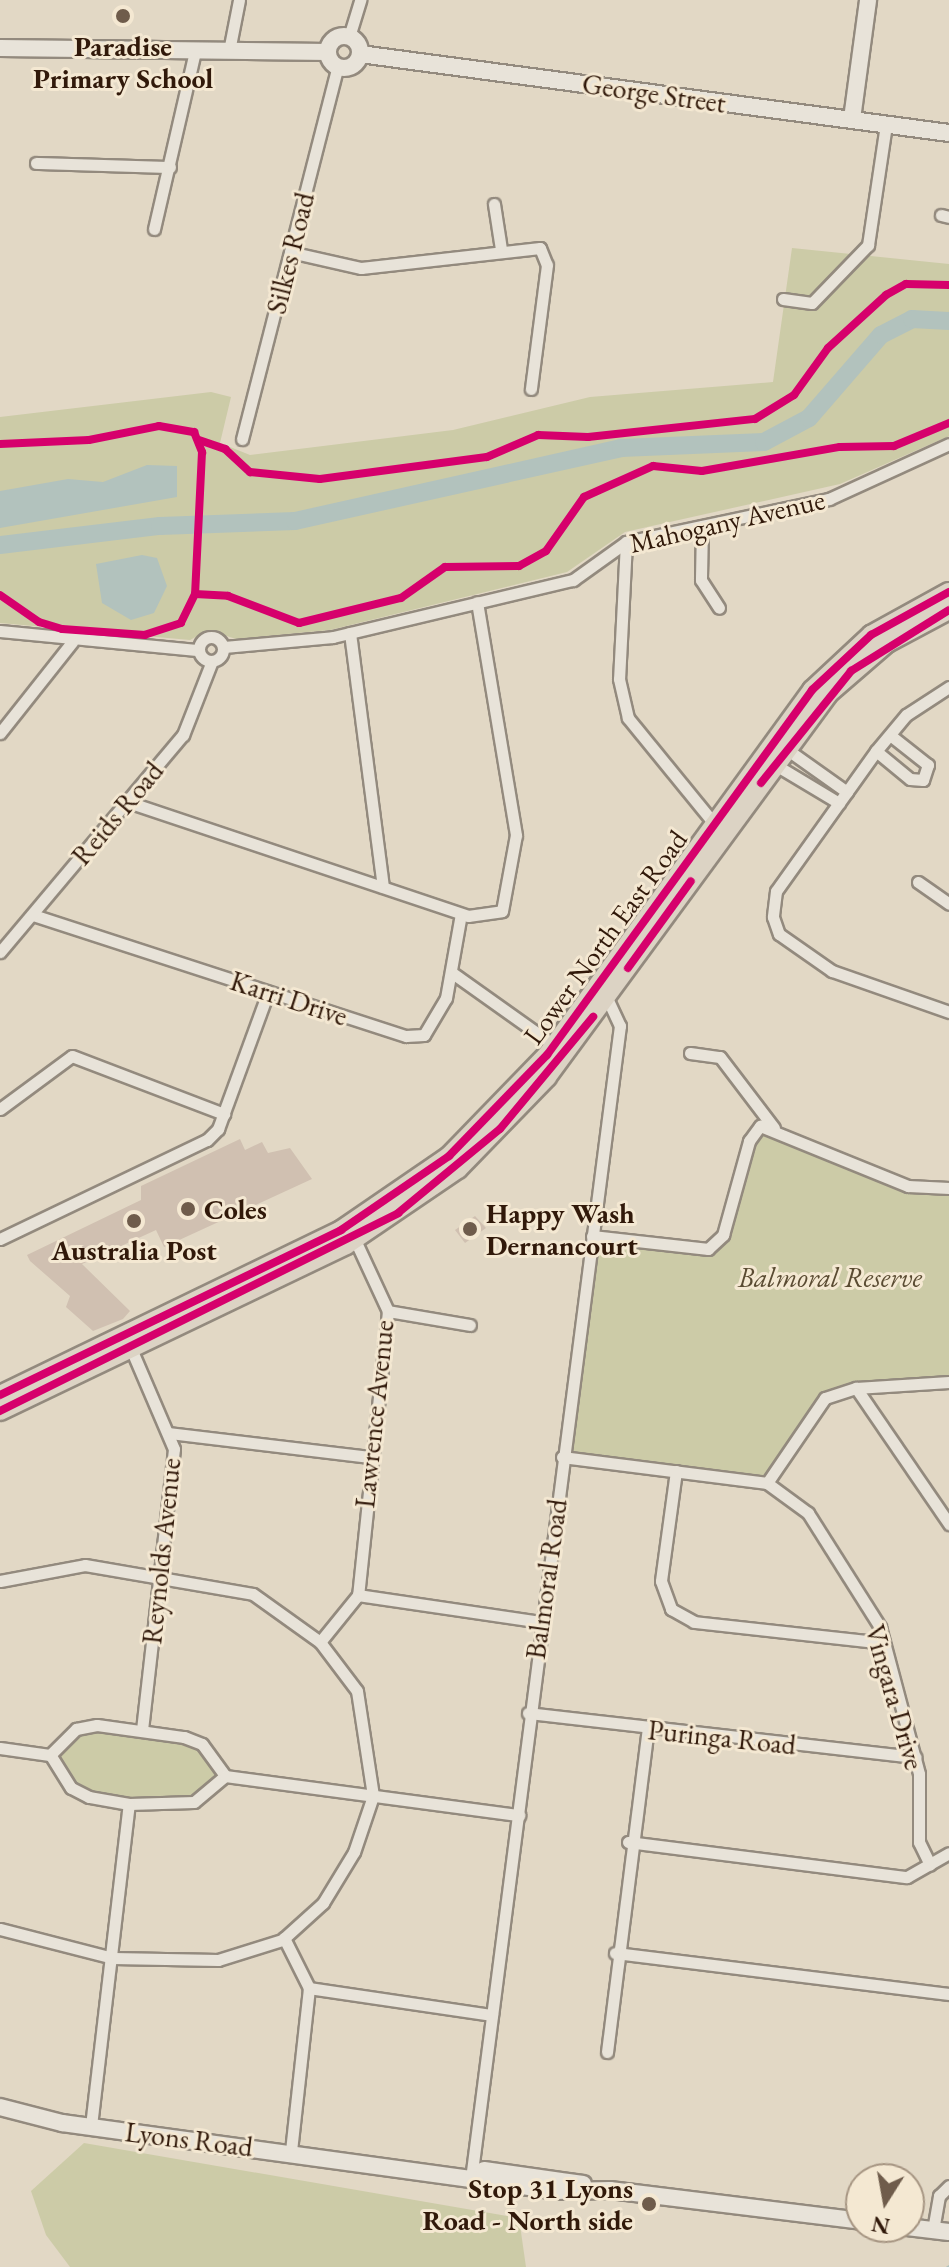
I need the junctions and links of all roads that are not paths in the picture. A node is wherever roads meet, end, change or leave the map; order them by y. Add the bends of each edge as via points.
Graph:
1 (239, 0) edge
2 (360, 0) edge
3 (868, 0) edge
4 (349, 37) junction
5 (0, 48) edge
6 (195, 51) junction
7 (229, 51) junction
8 (360, 54) junction
9 (333, 59) junction
10 (852, 119) junction
11 (886, 124) junction
12 (949, 133) edge
13 (36, 163) dead end
14 (170, 167) junction
15 (494, 204) dead end
16 (154, 229) dead end
17 (501, 249) junction
18 (290, 252) junction
19 (783, 299) dead end
20 (531, 389) dead end
21 (242, 439) dead end
22 (949, 444) edge
23 (702, 526) junction
24 (626, 542) junction
25 (949, 592) edge
26 (477, 602) junction
27 (719, 608) dead end
28 (949, 610) edge
29 (0, 631) edge
30 (350, 633) junction
31 (72, 642) junction
32 (224, 647) junction
33 (199, 650) junction
34 (212, 661) junction
35 (949, 687) edge
36 (0, 733) edge
37 (890, 735) junction
38 (876, 751) junction
39 (776, 753) junction
40 (847, 792) junction
41 (125, 801) junction
42 (839, 803) junction
43 (720, 829) junction
44 (918, 882) dead end
45 (383, 887) junction
46 (949, 904) edge
47 (33, 915) junction
48 (465, 915) junction
49 (0, 952) edge
50 (451, 972) junction
51 (268, 992) junction
52 (603, 992) junction
53 (949, 1012) edge
54 (560, 1049) junction
55 (690, 1053) dead end
56 (0, 1109) edge
57 (224, 1114) junction
58 (774, 1128) junction
59 (949, 1188) edge
60 (592, 1236) junction
61 (0, 1239) edge
62 (355, 1240) junction
63 (388, 1311) junction
64 (470, 1325) dead end
65 (128, 1342) junction
66 (949, 1382) edge
67 (856, 1388) junction
68 (0, 1395) edge
69 (0, 1411) edge
70 (169, 1433) junction
71 (371, 1457) junction
72 (562, 1457) junction
73 (676, 1471) junction
74 (767, 1483) junction
75 (949, 1524) edge
76 (159, 1576) junction
77 (0, 1581) edge
78 (358, 1595) junction
79 (540, 1622) junction
80 (320, 1642) junction
81 (884, 1643) junction
82 (528, 1713) junction
83 (142, 1729) junction
84 (648, 1729) junction
85 (0, 1748) edge
86 (50, 1755) junction
87 (916, 1757) junction
88 (225, 1776) junction
89 (373, 1796) junction
90 (129, 1804) junction
91 (519, 1815) junction
92 (628, 1842) junction
93 (949, 1853) edge
94 (930, 1865) junction
95 (0, 1929) edge
96 (284, 1938) junction
97 (615, 1953) junction
98 (113, 1958) junction
99 (309, 1988) junction
100 (949, 1994) edge
101 (492, 2015) junction
102 (607, 2052) dead end
103 (0, 2107) edge
104 (91, 2126) junction
105 (291, 2151) junction
106 (472, 2174) junction
107 (949, 2186) edge
108 (845, 2219) edge
109 (941, 2231) edge

1 - 7 street
2 - 4 street
3 - 10 street
4 - 8 street
4 - 9 street via 336,39
5 - 6 street
6 - 7 street
6 - 14 street
7 - 9 street
8 - 9 street via 354,64
8 - 10 street, George Street
9 - 18 street, Silkes Road
10 - 11 street, George Street
11 - 12 street, George Street
11 - 19 street via 868,245 812,303
13 - 14 street
14 - 16 street
15 - 17 street
17 - 18 street via 361,268
17 - 20 street via 533,245 547,259
18 - 21 street, Silkes Road
22 - 23 street, Mahogany Avenue via 829,499
23 - 24 street, Mahogany Avenue
23 - 27 street via 701,580
24 - 26 street, Mahogany Avenue via 573,580
24 - 43 street via 619,679 628,718
25 - 39 main road, Lower North East Road via 842,659
26 - 30 street, Mahogany Avenue
26 - 48 street via 516,846 507,905
28 - 39 main road, Lower North East Road via 862,662
29 - 31 street
30 - 32 street, Mahogany Avenue
30 - 45 street
31 - 33 street
31 - 36 street
32 - 33 street, Mahogany Avenue via 211,637
32 - 34 street, Reids Road
33 - 34 street
34 - 41 street, Reids Road via 183,735
35 - 37 street
37 - 38 street
37 - 38 street via 928,765 923,780 910,779
38 - 40 street
39 - 40 street
39 - 42 street
39 - 43 main road, Lower North East Road
40 - 42 street
41 - 45 street
41 - 47 street, Reids Road
42 - 53 street via 776,891 779,934 832,971
43 - 52 main road, Lower North East Road
44 - 46 street
45 - 48 street
47 - 49 street, Reids Road
47 - 51 street, Karri Drive
48 - 50 street, Karri Drive
50 - 51 street, Karri Drive via 446,998 424,1035 406,1036
50 - 54 street
51 - 57 street
52 - 54 main road, Lower North East Road
52 - 60 street, Balmoral Road via 620,1026
54 - 62 main road, Lower North East Road via 471,1157
54 - 65 main road, Lower North East Road via 484,1125 392,1199
55 - 58 street via 720,1057
56 - 57 street via 72,1056
57 - 61 street via 207,1140
58 - 59 street via 908,1186
58 - 60 street via 760,1126 749,1141 723,1235 708,1249
60 - 72 street, Balmoral Road
62 - 63 street, Lawrence Avenue
62 - 65 main road, Lower North East Road
63 - 64 street
63 - 71 street, Lawrence Avenue
65 - 68 main road, Lower North East Road
65 - 69 main road, Lower North East Road
65 - 70 street, Reynolds Avenue
66 - 67 street
67 - 74 street via 825,1398
67 - 75 street
70 - 71 street
70 - 76 street, Reynolds Avenue
71 - 78 street, Lawrence Avenue
72 - 73 street, Vingara Drive
72 - 79 street, Balmoral Road
73 - 74 street, Vingara Drive
73 - 81 street via 661,1581 671,1609 694,1622
74 - 81 street, Vingara Drive via 808,1513
76 - 77 street via 85,1565
76 - 80 street via 253,1594
76 - 83 street, Reynolds Avenue
78 - 79 street
78 - 80 street
79 - 82 street, Balmoral Road
80 - 89 street via 357,1691
81 - 87 street, Vingara Drive
82 - 84 street, Puringa Road
82 - 91 street, Balmoral Road
83 - 86 street via 76,1729
83 - 88 street via 202,1744
84 - 87 street, Puringa Road
84 - 92 street
85 - 86 street
86 - 90 street via 71,1788
87 - 94 street, Vingara Drive via 919,1842
88 - 89 street
88 - 90 street via 194,1802
89 - 91 street
89 - 96 street via 354,1852 323,1903
90 - 98 street
91 - 101 street, Balmoral Road
92 - 94 street via 907,1877
92 - 97 street
93 - 94 street
95 - 98 street
96 - 98 street via 218,1960
96 - 99 street
97 - 100 street
97 - 102 street
98 - 104 street
99 - 101 street
99 - 105 street
101 - 106 street, Balmoral Road
103 - 104 street, Lyons Road
104 - 105 street, Lyons Road
105 - 106 street, Lyons Road
106 - 108 street, Lyons Road
107 - 109 street via 939,2196

